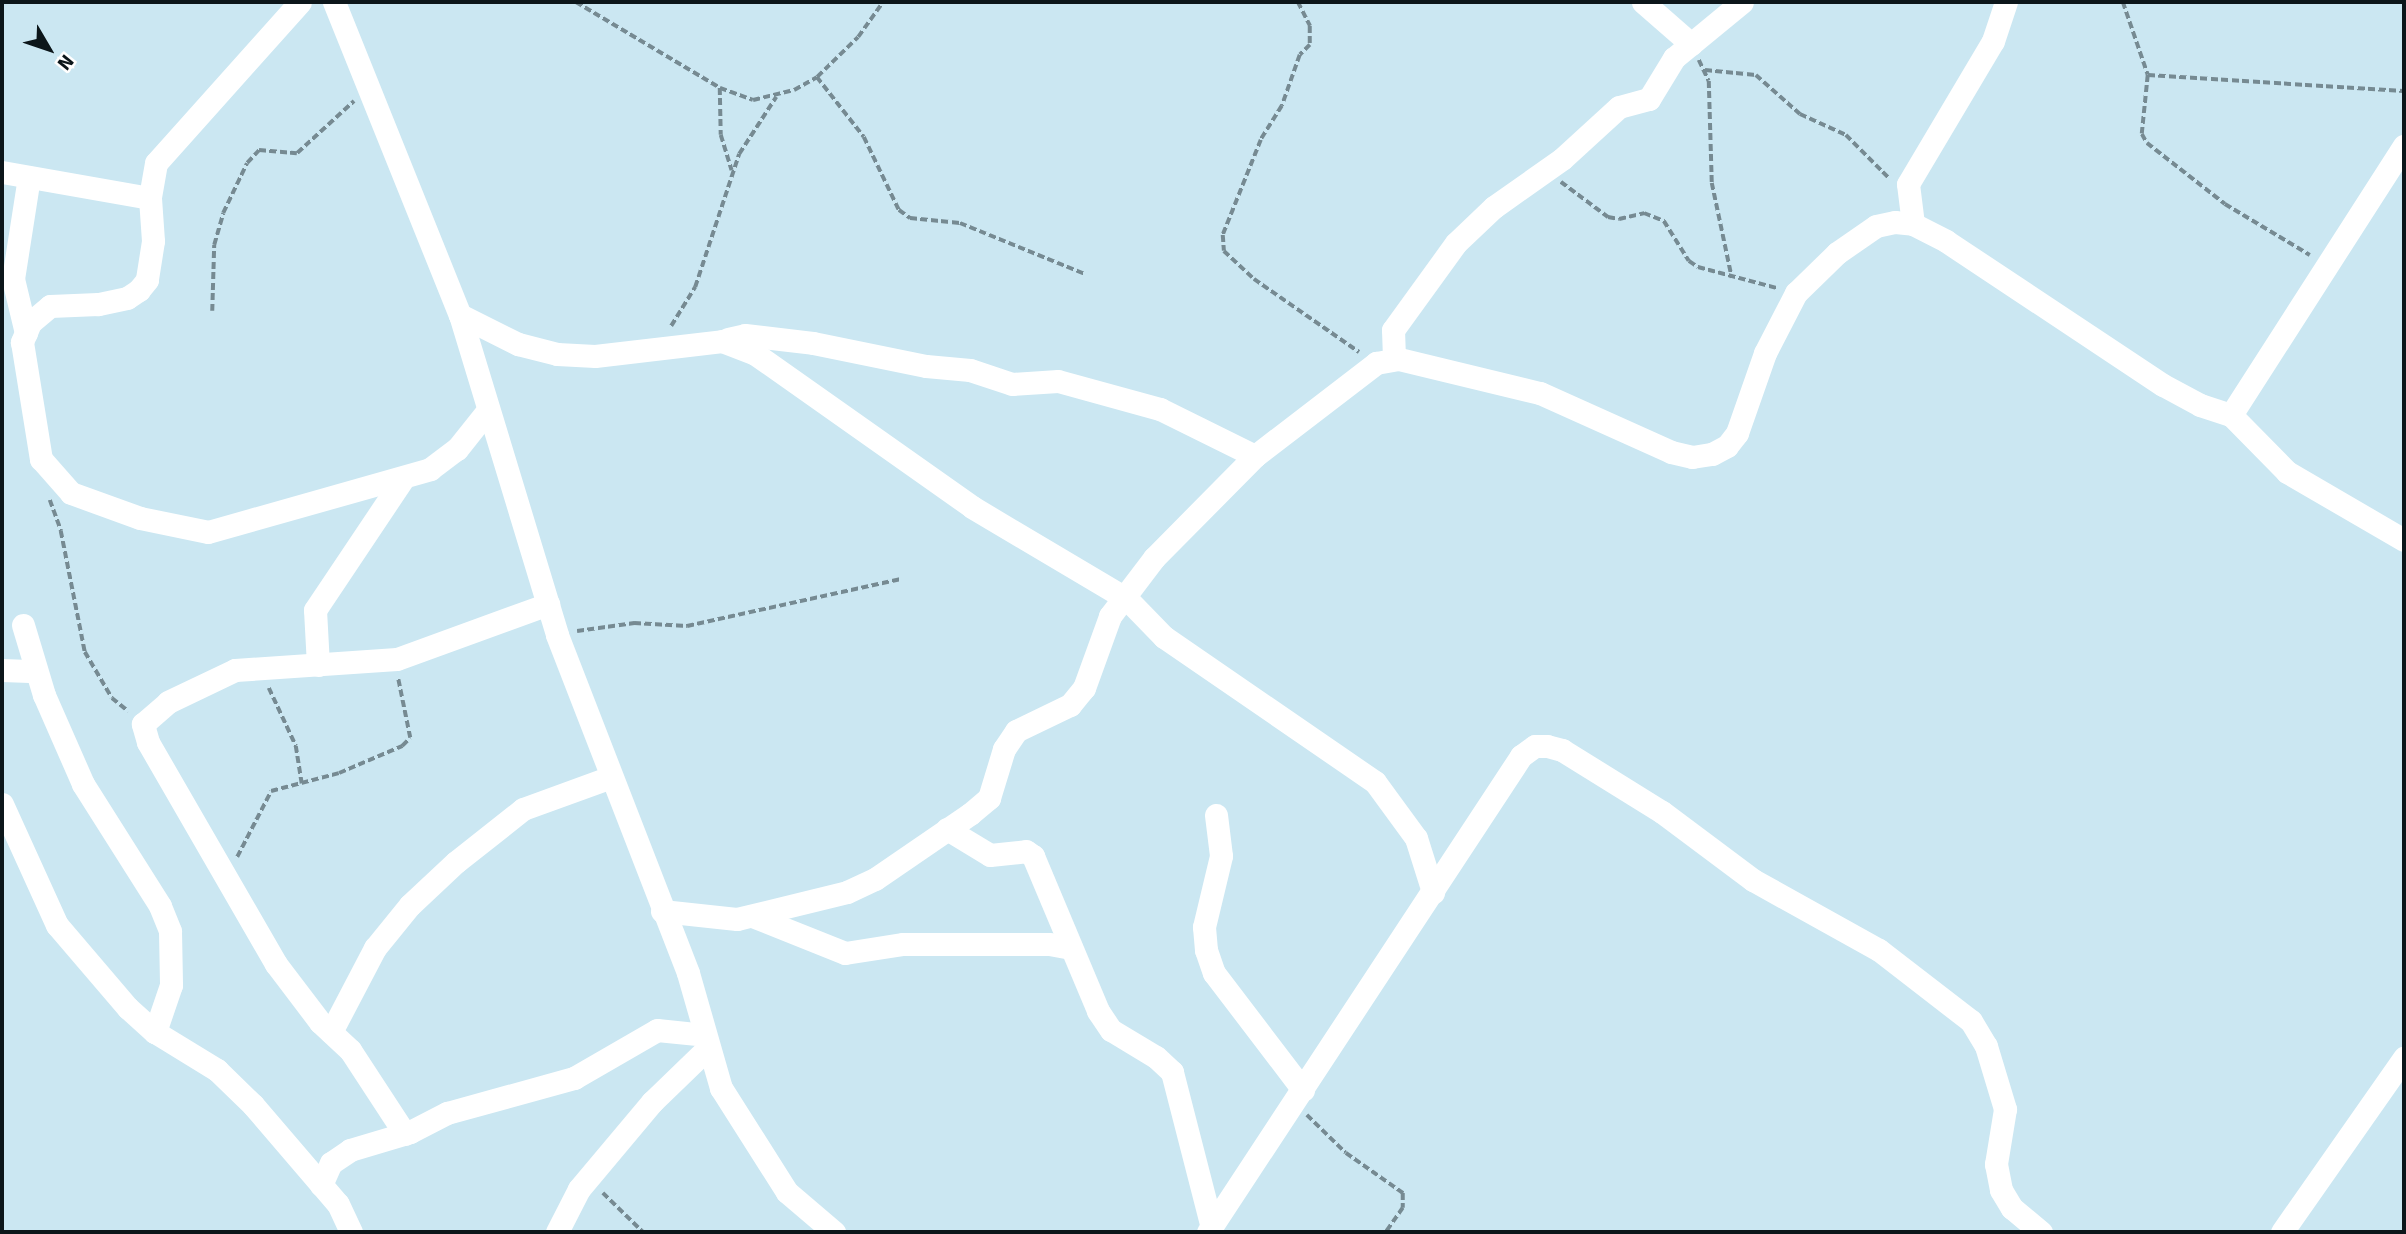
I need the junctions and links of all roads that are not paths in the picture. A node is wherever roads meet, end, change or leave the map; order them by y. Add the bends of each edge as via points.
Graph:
1 (300, 2) edge
2 (334, 2) edge
3 (1643, 2) edge
4 (1742, 2) edge
5 (2006, 2) edge
6 (1690, 45) junction
7 (2404, 146) edge
8 (2, 172) edge
9 (29, 177) junction
10 (150, 198) junction
11 (1913, 224) junction
12 (460, 315) junction
13 (16, 339) edge
14 (722, 341) junction
15 (1384, 362) junction
16 (488, 410) junction
17 (2231, 415) junction
18 (1255, 456) junction
19 (402, 480) junction
20 (2404, 540) edge
21 (1127, 598) junction
22 (548, 604) junction
23 (23, 625) dead end
24 (318, 665) junction
25 (2, 670) edge
26 (36, 671) junction
27 (611, 777) junction
28 (2, 804) edge
29 (1216, 815) dead end
30 (947, 829) junction
31 (1433, 892) junction
32 (662, 911) junction
33 (755, 917) junction
34 (1071, 948) junction
35 (155, 1032) junction
36 (331, 1032) junction
37 (707, 1041) junction
38 (2404, 1058) edge
39 (1303, 1090) junction
40 (405, 1134) junction
41 (321, 1185) junction
42 (555, 1230) edge
43 (1210, 1230) edge
44 (351, 1232) edge
45 (834, 1232) edge
46 (2041, 1232) edge
47 (2282, 1232) edge

1 - 10 street via 170,142 156,163
2 - 12 street
3 - 6 street
4 - 6 street
5 - 11 street via 1993,41 1912,177 1908,197
6 - 15 street via 1665,69 1662,83 1649,99 1619,107 1475,224 1438,264 1393,330
7 - 17 street
8 - 9 street
9 - 10 street
9 - 13 street via 13,279
10 - 13 street via 153,241 147,280 139,290 127,298 98,304 50,306
11 - 15 street via 1876,226 1837,253 1796,293 1765,353 1737,433 1727,446 1712,454 1692,457 1671,452 1540,393
11 - 17 street via 1946,241 2163,385
12 - 14 street via 518,344 557,354 595,356
12 - 16 street
13 - 19 street via 41,459 71,493 92,502 208,532
14 - 18 street via 746,335 970,370 1012,384 1058,381 1141,402
14 - 21 street via 754,353 972,507
15 - 18 street
16 - 19 street via 457,449
16 - 22 street
17 - 20 street via 2287,472
18 - 21 street via 1154,558
19 - 24 street via 315,610
21 - 30 street via 1110,616 1084,688 1070,705 1016,731 1004,749 989,798
21 - 31 street via 1164,637 1375,782 1416,838
22 - 24 street via 397,659
22 - 27 street
23 - 26 street
24 - 36 street via 257,668 214,677 168,702 143,724 148,742 276,964
25 - 26 street
26 - 35 street via 83,784 160,906 170,931 171,985
27 - 32 street
27 - 36 street via 523,809 481,839 410,905 375,948
28 - 35 street via 57,925
29 - 39 street via 1221,856 1204,927 1206,950 1214,973
30 - 33 street via 861,886
30 - 34 street via 990,855 1026,851 1033,856
31 - 39 street
31 - 46 street via 1521,756 1535,746 1562,750 1662,813 1753,880 1879,950 1971,1021 1986,1046 2005,1110 1996,1164 2001,1190 2012,1208
32 - 33 street
32 - 37 street via 688,973
33 - 34 street via 845,953 903,944
34 - 43 street via 1111,1030 1172,1072
35 - 41 street via 226,1078
36 - 40 street via 355,1057
37 - 40 street via 657,1030 574,1078 447,1113
37 - 42 street via 570,1201
37 - 45 street via 725,1097 771,1171 810,1215
38 - 47 street
39 - 43 street
40 - 41 street via 341,1155 331,1163
41 - 44 street via 338,1204

